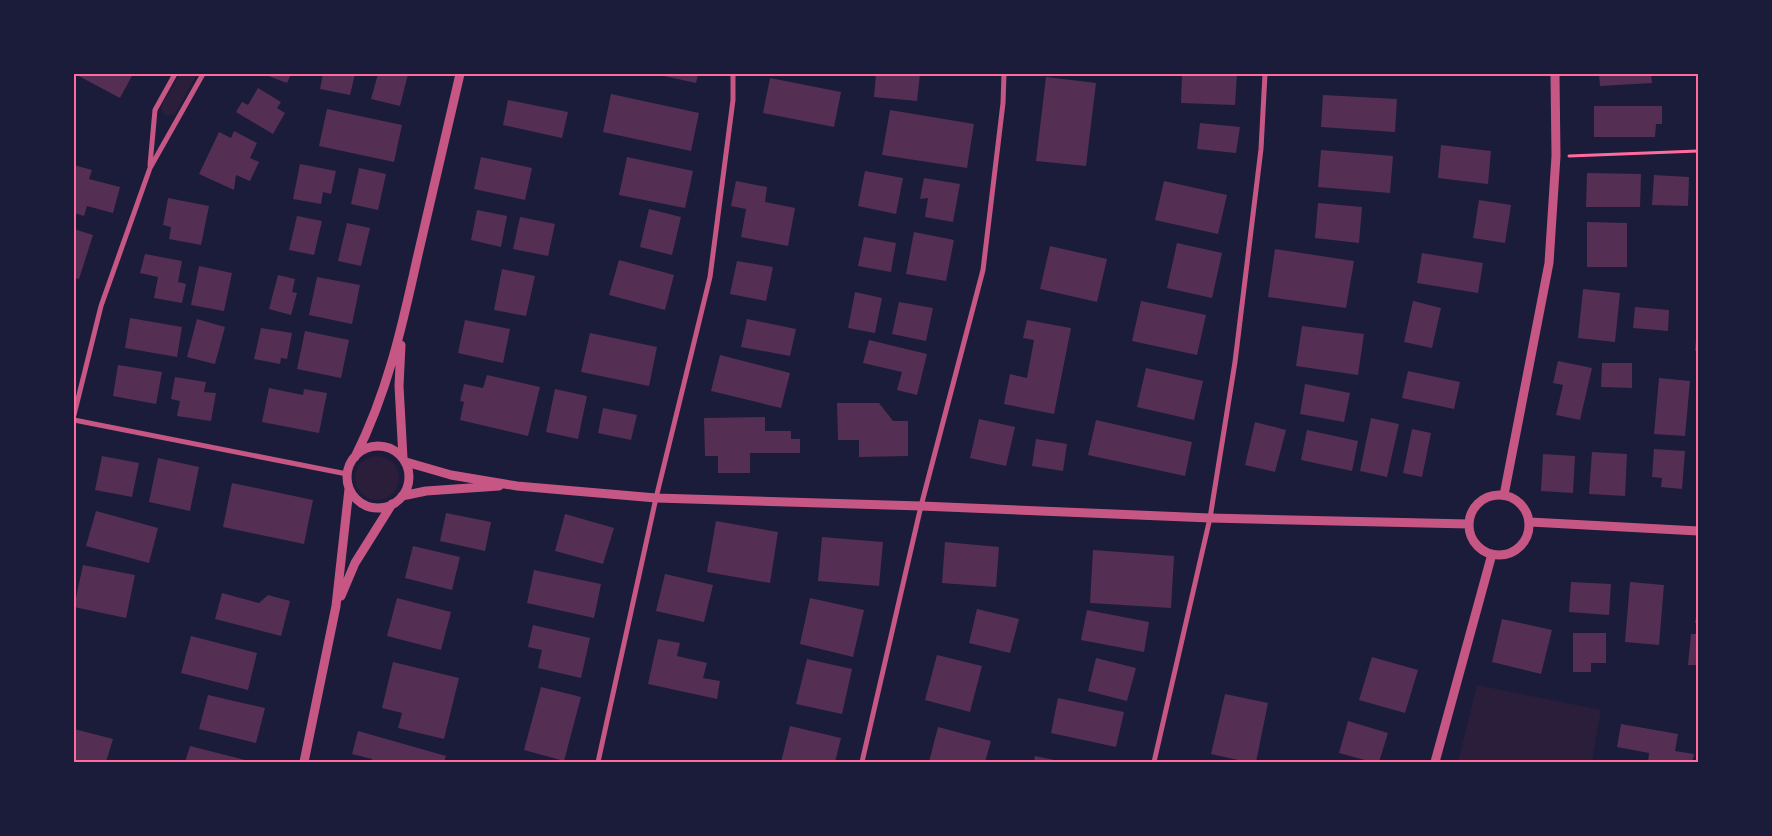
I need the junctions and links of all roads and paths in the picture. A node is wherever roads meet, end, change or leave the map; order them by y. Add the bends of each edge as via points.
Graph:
1 (175, 74) edge
2 (203, 74) edge
3 (460, 74) edge
4 (733, 74) edge
5 (1004, 74) edge
6 (1265, 74) edge
7 (1555, 74) edge
8 (1698, 151) edge
9 (1556, 156) junction
10 (150, 168) junction
11 (401, 330) junction
12 (74, 415) edge
13 (74, 420) edge
14 (355, 457) junction
15 (404, 460) junction
16 (347, 474) junction
17 (517, 486) junction
18 (350, 489) junction
19 (1504, 495) junction
20 (402, 496) junction
21 (656, 498) junction
22 (392, 504) junction
23 (921, 506) junction
24 (1210, 518) junction
25 (1530, 522) junction
26 (1469, 524) junction
27 (1698, 531) edge
28 (1492, 554) junction
29 (336, 606) junction
30 (304, 762) edge
31 (598, 762) edge
32 (862, 762) edge
33 (1154, 762) edge
34 (1435, 762) edge

1 - 10 street via 155,110
2 - 10 street
3 - 11 street
4 - 21 street via 733,100 710,276
5 - 23 street via 984,270
6 - 24 street via 1261,149 1235,362
7 - 9 street
8 - 9 path
9 - 19 street via 1549,263
10 - 12 street via 101,306
11 - 14 street via 369,430
11 - 15 street via 399,386
13 - 16 street
14 - 15 street via 370,447 379,446 396,452
14 - 16 street
15 - 17 street via 452,474
15 - 20 street via 409,480
16 - 18 street
17 - 20 street via 426,490
17 - 21 street
18 - 22 street via 361,503 369,506 378,508
18 - 29 street
19 - 25 street via 1521,504
19 - 26 street via 1483,499 1475,506
20 - 22 street
21 - 23 street
21 - 31 street
22 - 29 street via 355,563
23 - 24 street
23 - 32 street
24 - 26 street
24 - 33 street
25 - 27 street
25 - 28 street via 1521,546 1508,553
26 - 28 street via 1476,544
28 - 34 street
29 - 30 street

